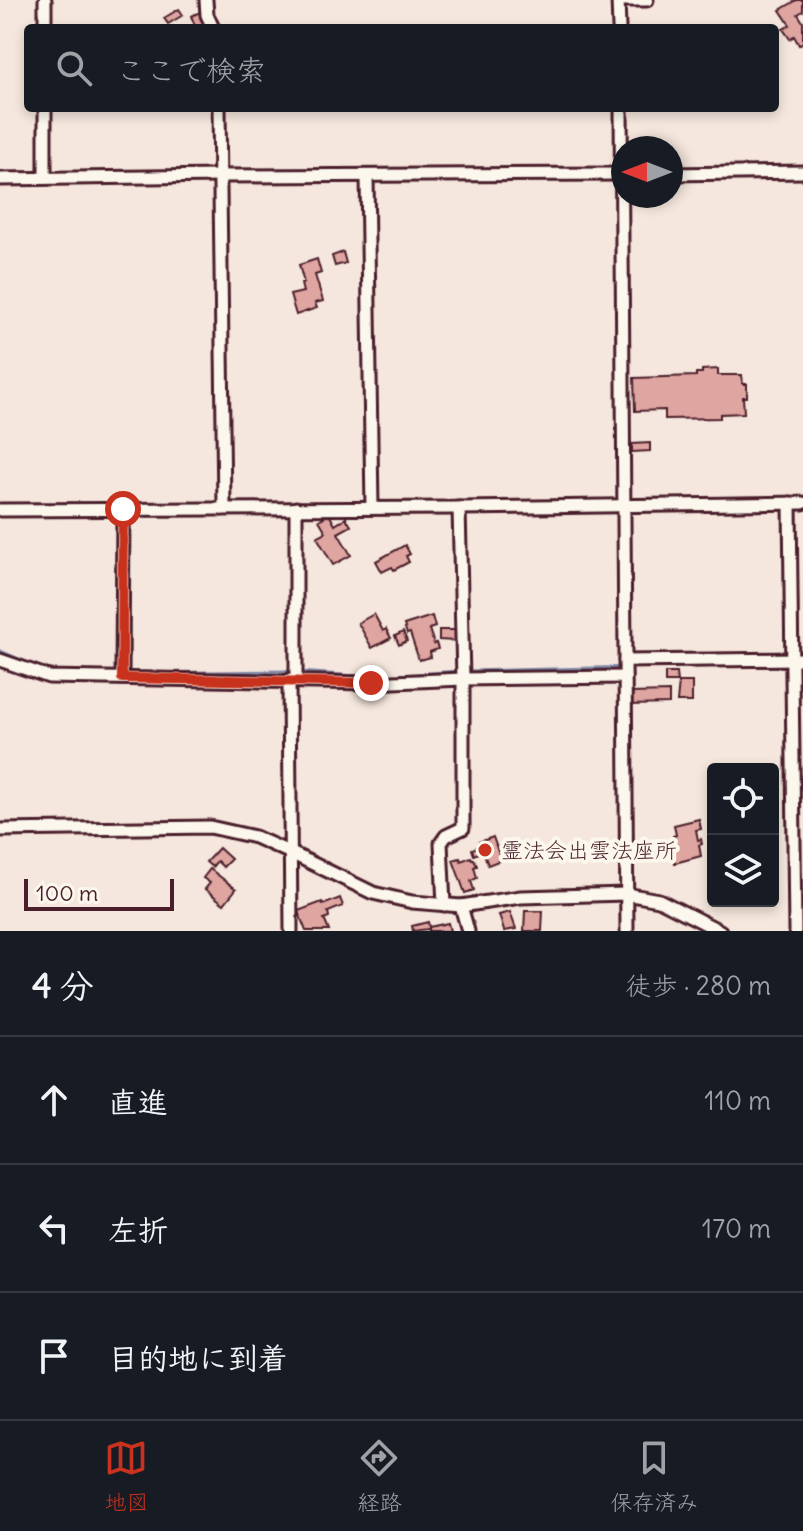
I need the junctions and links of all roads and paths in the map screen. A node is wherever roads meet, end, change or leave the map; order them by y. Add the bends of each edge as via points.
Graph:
1 (45, 0) edge
2 (206, 0) edge
3 (618, 0) edge
4 (647, 0) edge
5 (45, 24) edge
6 (211, 24) edge
7 (619, 24) edge
8 (45, 112) edge
9 (219, 112) edge
10 (621, 112) edge
11 (621, 136) edge
12 (803, 172) edge
13 (611, 174) edge
14 (683, 174) edge
15 (220, 176) junction
16 (367, 176) junction
17 (45, 178) junction
18 (0, 179) edge
19 (622, 208) edge
20 (790, 503) junction
21 (803, 503) edge
22 (625, 505) junction
23 (296, 508) junction
24 (372, 508) junction
25 (459, 508) junction
26 (123, 509) junction
27 (222, 509) junction
28 (0, 510) edge
29 (797, 659) edge
30 (0, 660) edge
31 (625, 661) junction
32 (625, 677) junction
33 (122, 678) junction
34 (463, 679) junction
35 (293, 680) junction
36 (0, 830) edge
37 (291, 853) junction
38 (626, 894) junction
39 (444, 905) junction
40 (461, 906) junction
41 (291, 931) edge
42 (468, 931) edge
43 (627, 931) edge
44 (720, 931) edge
45 (795, 931) edge

1 - 5 street
2 - 6 street
3 - 4 street
3 - 7 street
8 - 17 street
9 - 15 street
10 - 11 street
12 - 14 street
13 - 16 street
15 - 16 street
15 - 17 street
15 - 27 street
16 - 24 street
17 - 18 street
19 - 22 street
20 - 21 street
20 - 22 street
20 - 29 street
22 - 25 street
22 - 31 street
23 - 24 street
23 - 27 street
23 - 35 street
24 - 25 street
25 - 34 street
26 - 27 street
26 - 28 street
26 - 33 street
29 - 31 street
29 - 45 street
30 - 33 street via 49,677
31 - 32 street
32 - 34 street
32 - 38 street
33 - 35 street
34 - 35 street
34 - 39 street via 463,828 441,843
35 - 37 street
36 - 37 street via 210,827 255,837
37 - 39 street via 373,893
37 - 41 street
38 - 40 street via 521,897
38 - 43 street
38 - 44 street via 659,900
39 - 40 street
40 - 42 street

